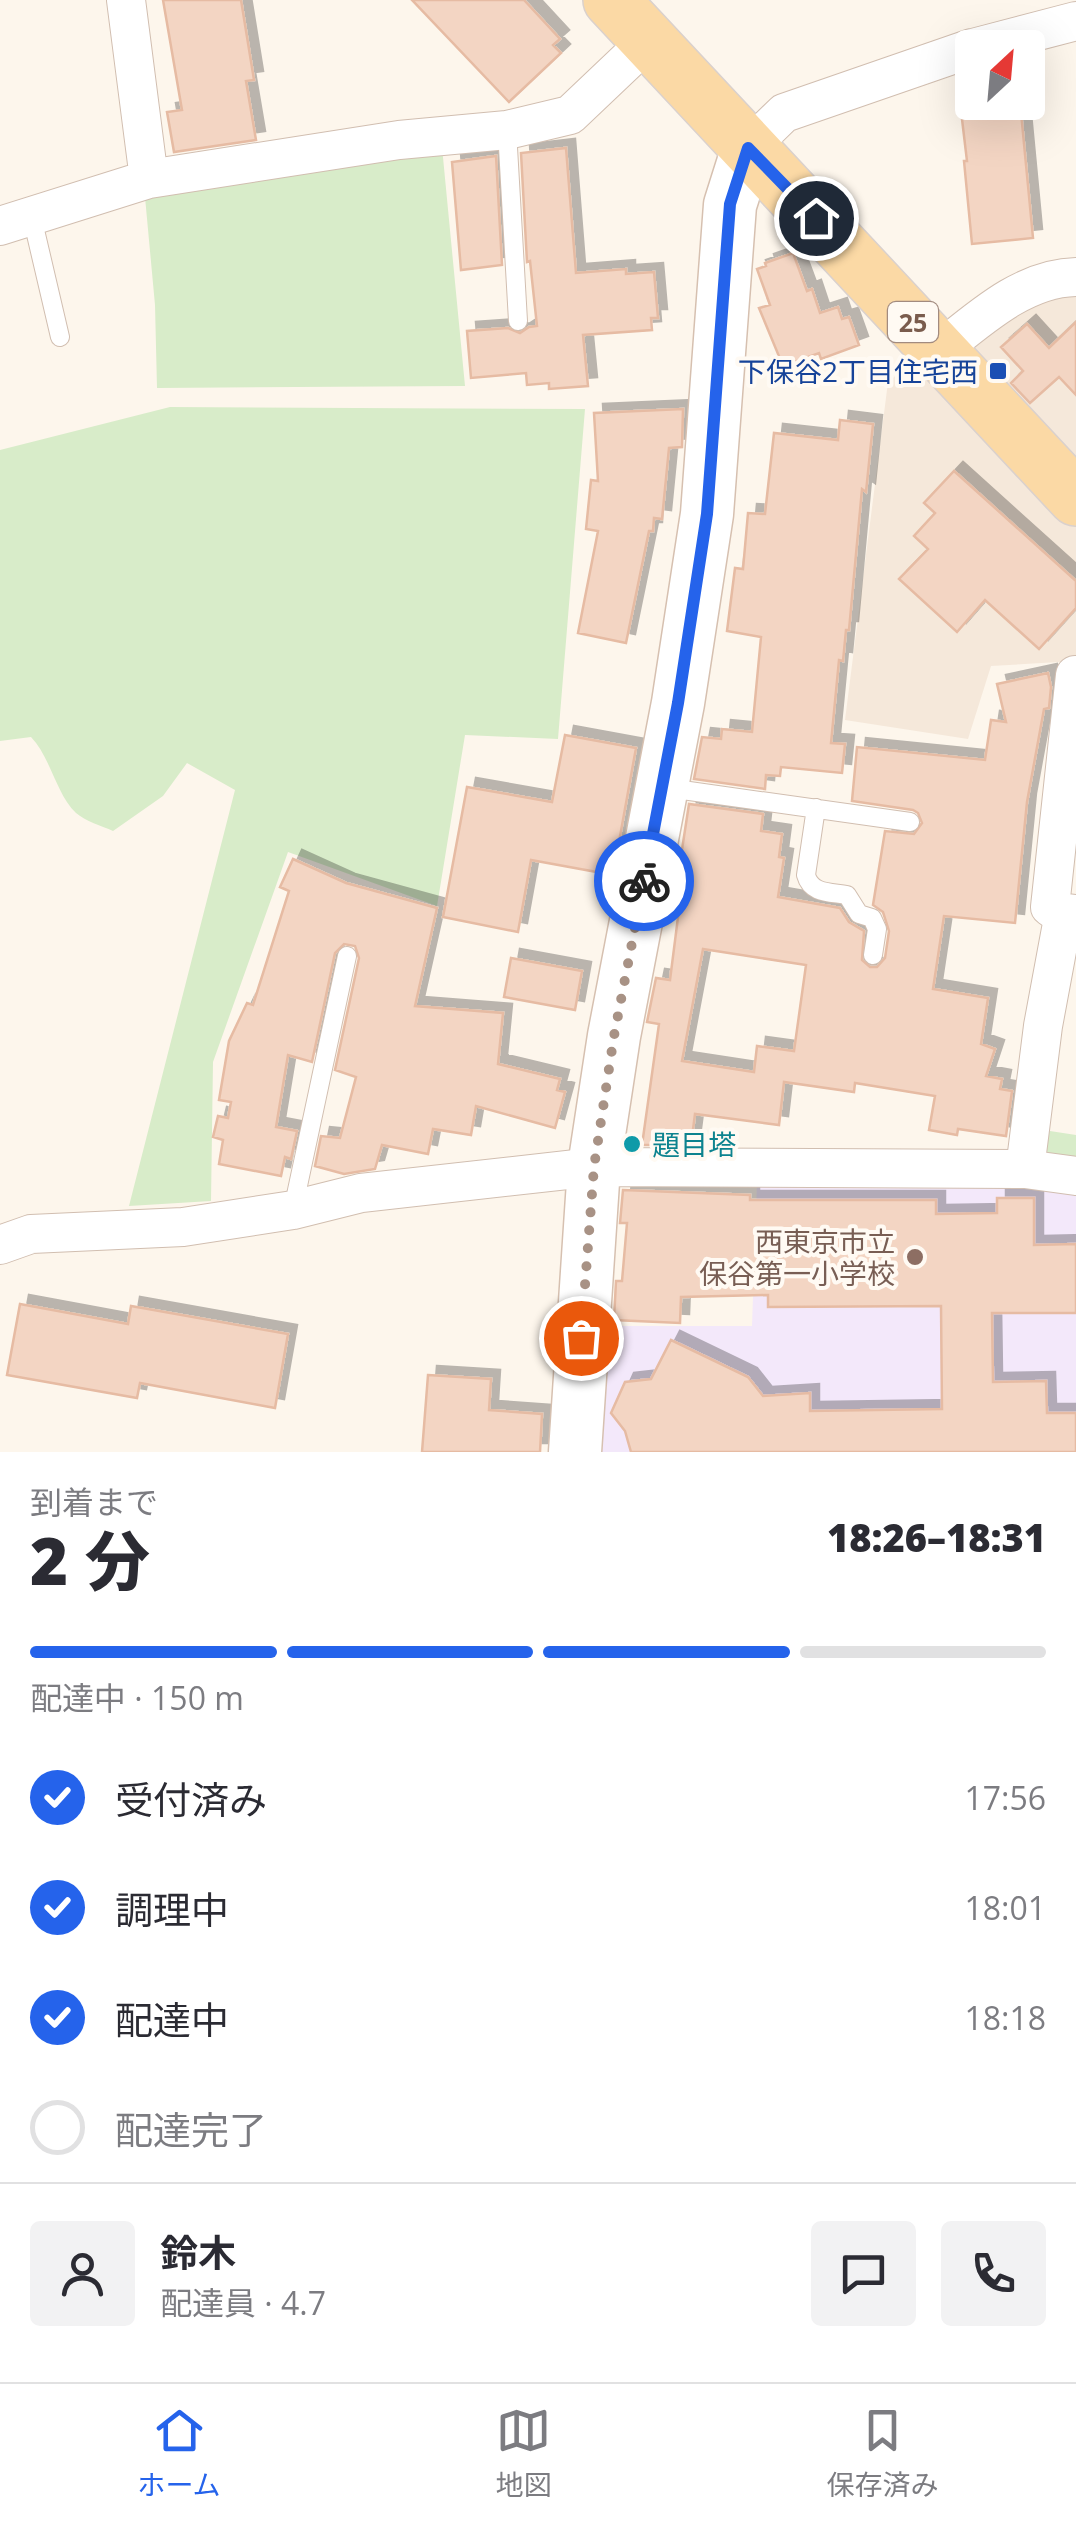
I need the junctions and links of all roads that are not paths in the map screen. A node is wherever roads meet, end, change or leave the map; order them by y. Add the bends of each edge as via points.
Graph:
1 (126, 0) edge
2 (611, 0) edge
3 (1076, 21) edge
4 (1042, 30) edge
5 (649, 40) junction
6 (955, 54) edge
7 (507, 130) junction
8 (748, 148) junction
9 (149, 179) junction
10 (16, 220) edge
11 (1076, 277) edge
12 (518, 321) dead end
13 (60, 337) dead end
14 (939, 351) junction
15 (1076, 498) edge
16 (1076, 674) edge
17 (663, 787) junction
18 (816, 808) junction
19 (910, 822) dead end
20 (1070, 914) edge
21 (872, 955) dead end
22 (347, 956) dead end
23 (594, 1167) junction
24 (1024, 1168) junction
25 (1076, 1176) edge
26 (293, 1210) junction
27 (0, 1245) edge
28 (576, 1452) edge

1 - 9 street
2 - 5 main road, 25
3 - 4 street
5 - 7 street via 570,115
5 - 8 main road, 25
6 - 8 street via 784,112
7 - 9 street
7 - 12 lane
8 - 14 main road, 25
8 - 17 main road via 730,204 707,514
9 - 10 street
10 - 13 lane
11 - 14 street via 1042,282
14 - 15 main road, 25
16 - 20 street via 1050,899 1050,906
17 - 18 lane
17 - 23 main road
18 - 19 lane
18 - 21 lane via 808,884 846,895 859,914 872,918
20 - 24 street via 1043,1026
22 - 26 lane
23 - 24 street
23 - 26 street via 362,1193
23 - 28 main road
24 - 25 street
26 - 27 street via 183,1227 31,1234

